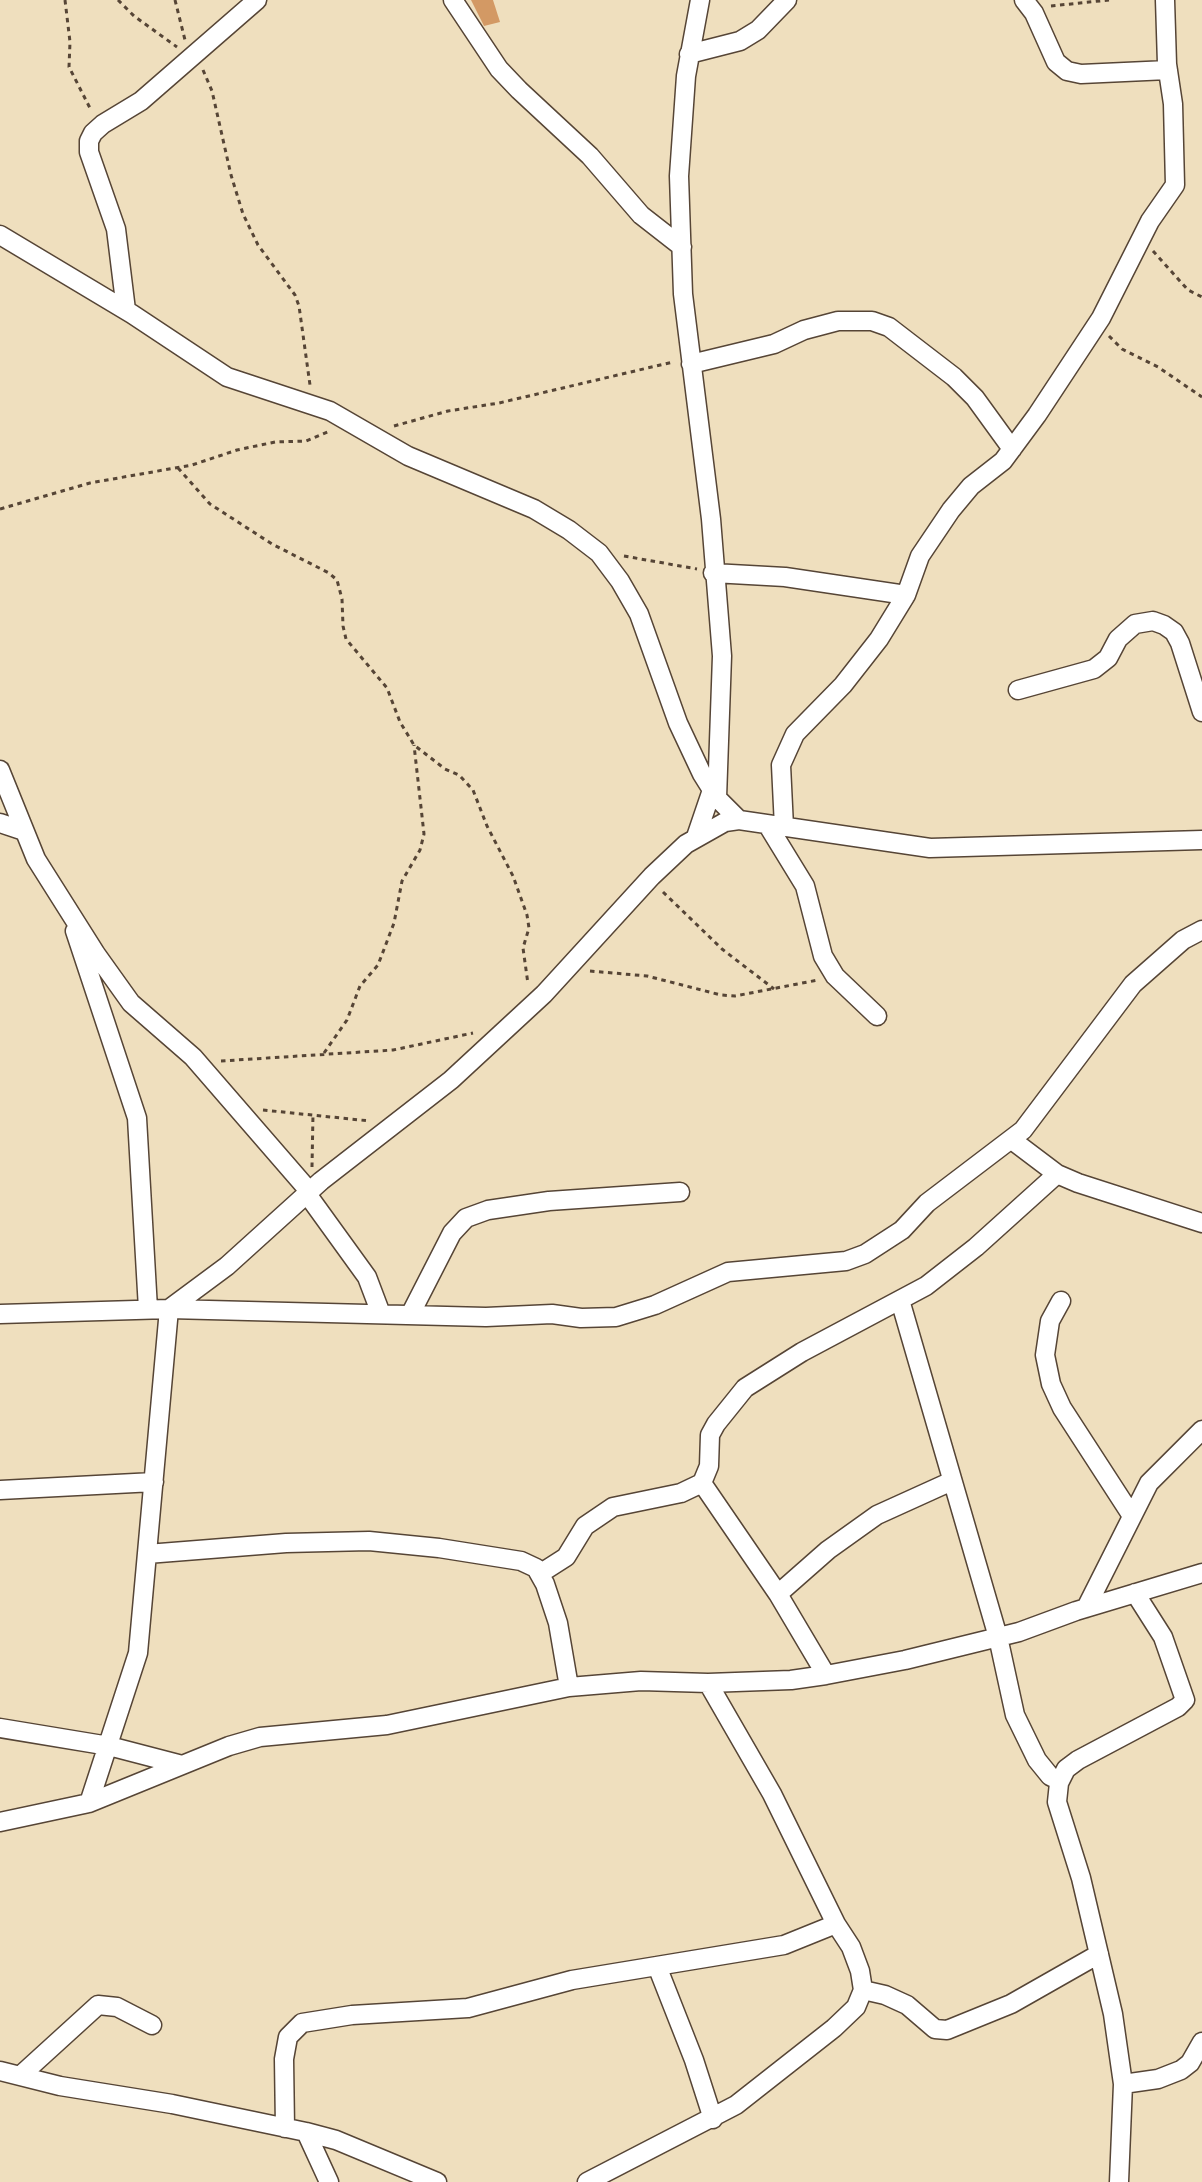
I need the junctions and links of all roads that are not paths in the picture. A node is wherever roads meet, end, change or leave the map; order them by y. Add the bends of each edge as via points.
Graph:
1 (257, 0) edge
2 (453, 0) edge
3 (700, 0) edge
4 (787, 0) edge
5 (1165, 0) edge
6 (1027, 3) edge
7 (689, 54) junction
8 (1168, 69) junction
9 (0, 235) edge
10 (682, 247) junction
11 (126, 310) junction
12 (690, 361) junction
13 (1012, 449) junction
14 (713, 573) junction
15 (906, 595) junction
16 (1018, 690) dead end
17 (1201, 702) edge
18 (0, 770) edge
19 (715, 794) junction
20 (740, 820) junction
21 (0, 822) edge
22 (776, 825) junction
23 (24, 831) junction
24 (696, 837) junction
25 (1202, 840) edge
26 (69, 912) junction
27 (1202, 930) edge
28 (877, 1016) dead end
29 (1012, 1140) junction
30 (1057, 1174) junction
31 (308, 1192) junction
32 (680, 1192) dead end
33 (1202, 1223) edge
34 (900, 1300) junction
35 (1061, 1301) dead end
36 (148, 1309) junction
37 (169, 1309) junction
38 (0, 1314) edge
39 (381, 1314) junction
40 (410, 1315) junction
41 (1202, 1430) edge
42 (952, 1481) junction
43 (154, 1482) junction
44 (702, 1483) junction
45 (0, 1490) edge
46 (1132, 1516) junction
47 (147, 1554) junction
48 (541, 1573) junction
49 (1201, 1574) edge
50 (1135, 1593) junction
51 (778, 1594) junction
52 (1086, 1608) junction
53 (998, 1637) junction
54 (826, 1675) junction
55 (708, 1683) junction
56 (569, 1687) junction
57 (0, 1728) edge
58 (109, 1746) junction
59 (182, 1765) junction
60 (1060, 1781) junction
61 (88, 1803) junction
62 (0, 1822) edge
63 (836, 1924) junction
64 (1099, 1954) junction
65 (657, 1966) junction
66 (863, 1990) junction
67 (152, 2025) dead end
68 (1202, 2042) edge
69 (0, 2071) edge
70 (20, 2076) junction
71 (1123, 2084) junction
72 (713, 2119) junction
73 (285, 2128) junction
74 (306, 2132) junction
75 (329, 2182) edge
76 (437, 2182) edge
77 (588, 2182) edge
78 (1119, 2182) edge

1 - 11 street via 141,101 99,128 89,141 89,152 116,229
2 - 10 street via 499,69 590,156 641,215
3 - 7 street
4 - 7 street via 758,30 740,41
5 - 8 street
6 - 8 street via 1056,62 1067,71 1081,74
7 - 10 street via 679,177
8 - 13 street via 1173,104 1174,185 1097,323
9 - 11 street
10 - 12 street
11 - 19 street via 226,377 316,407 408,456 534,509 598,553 639,614 678,723
12 - 13 street via 774,344 804,330 838,321 872,321 890,327 954,377 975,398
12 - 14 street via 711,519
13 - 15 street via 1003,461 970,486 951,510 920,556
14 - 15 street via 785,577
14 - 19 street via 722,656
15 - 22 street via 868,654 788,746 781,765
16 - 17 street via 1094,669 1135,624 1153,621 1164,624 1177,637
18 - 23 street
19 - 20 street
19 - 24 street
20 - 22 street
20 - 24 street via 725,822
21 - 23 street
22 - 25 street via 930,848
22 - 28 street via 805,886 823,956 834,973
23 - 26 street via 36,860
24 - 31 street via 652,876 531,1007 451,1080
26 - 31 street via 131,1003 199,1064
26 - 36 street via 137,1118
27 - 29 street via 1183,940 1133,984 1050,1098
29 - 30 street
29 - 40 street via 927,1203 902,1230 865,1254 846,1261 728,1272 655,1305 616,1317
30 - 33 street
30 - 34 street via 976,1247 926,1286
31 - 37 street via 227,1266
31 - 39 street via 367,1277
32 - 40 street via 549,1201 488,1210 466,1218 452,1233
34 - 42 street
34 - 44 street via 801,1352 745,1388 710,1435 709,1466
35 - 46 street via 1050,1321 1045,1355 1051,1384 1068,1418
36 - 37 street
36 - 38 street
37 - 39 street
37 - 43 street
39 - 40 street
41 - 46 street via 1149,1483
42 - 51 street via 877,1515 828,1550
42 - 53 street
43 - 45 street
43 - 47 street
44 - 48 street via 681,1493 613,1507 585,1526 566,1557
44 - 51 street
46 - 52 street
47 - 48 street via 369,1541 520,1561
47 - 58 street via 138,1653
48 - 56 street via 558,1623
49 - 50 street
50 - 52 street
50 - 60 street via 1164,1637 1185,1700 1181,1706 1078,1760 1066,1769
51 - 54 street
52 - 53 street
53 - 54 street
53 - 60 street via 1020,1728 1037,1760 1050,1776
54 - 55 street
55 - 56 street via 641,1681
55 - 63 street via 772,1794
56 - 59 street via 387,1725 261,1737
57 - 58 street
58 - 59 street
58 - 61 street
59 - 61 street
60 - 64 street via 1057,1802
61 - 62 street
63 - 65 street via 784,1945
63 - 66 street via 860,1971
64 - 66 street via 1011,2004 947,2030 935,2029 907,2005
64 - 71 street
65 - 72 street
65 - 73 street via 572,1980 468,2008 352,2015 302,2023 288,2037 284,2059
66 - 72 street via 856,2007 834,2028
67 - 70 street via 117,2007 98,2005
68 - 71 street via 1181,2070 1158,2079
69 - 70 street
70 - 73 street
71 - 78 street
72 - 77 street
73 - 74 street
74 - 75 street
74 - 76 street via 336,2140

